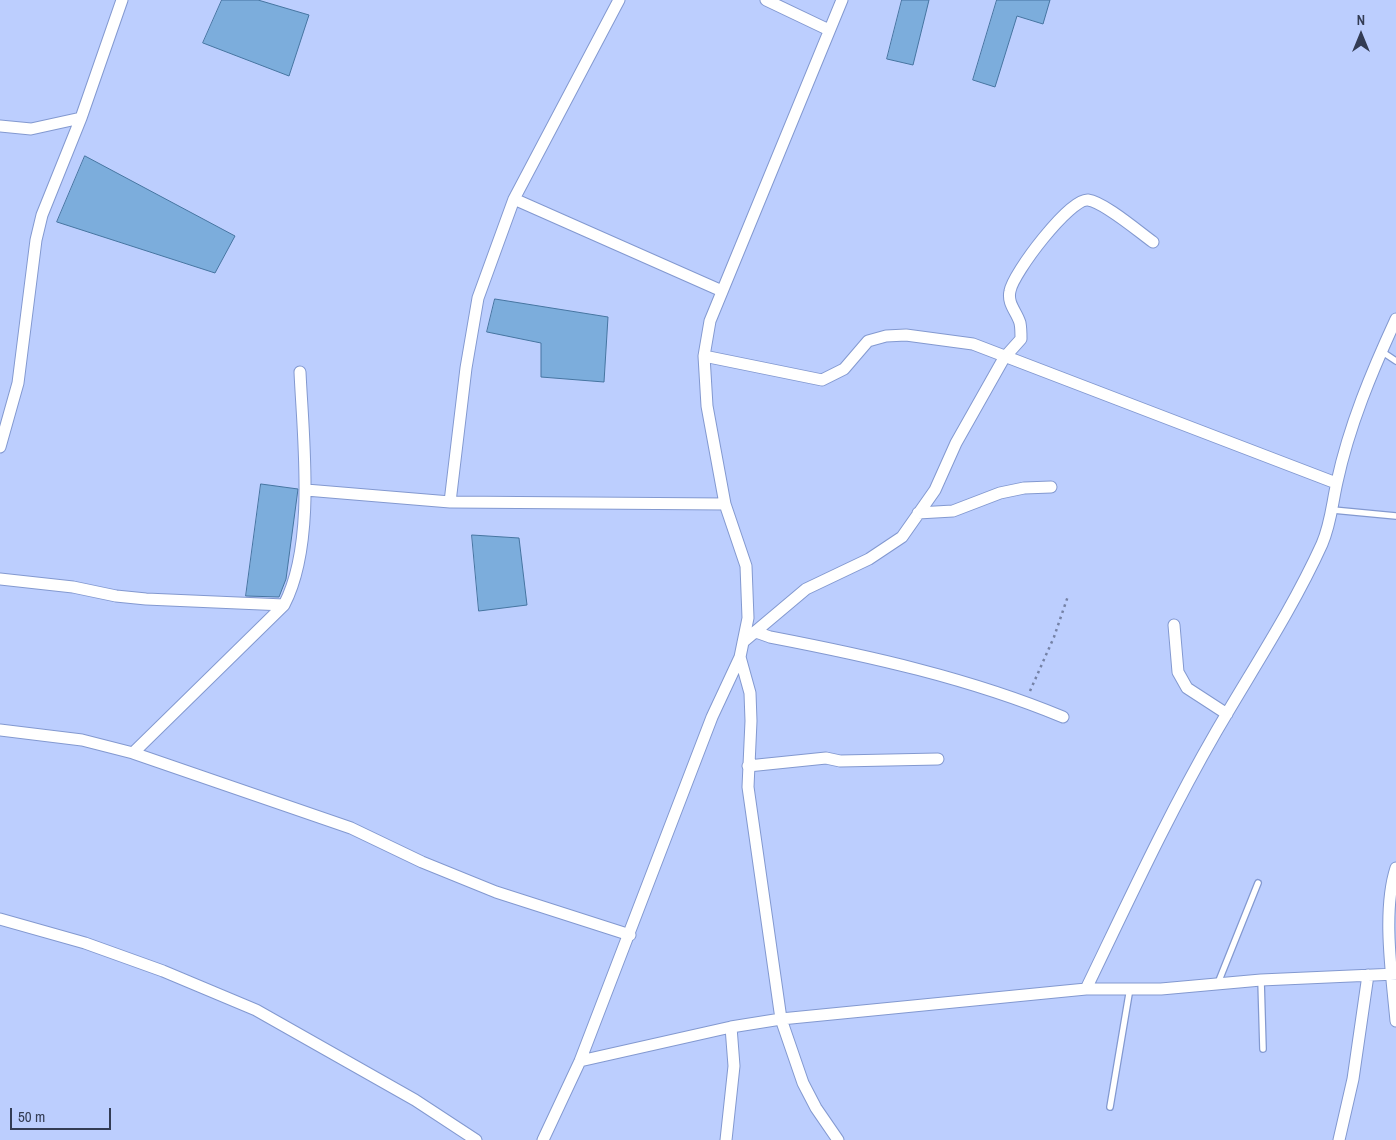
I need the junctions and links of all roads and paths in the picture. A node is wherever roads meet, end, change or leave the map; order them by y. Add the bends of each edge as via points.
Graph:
1 (122, 0) edge
2 (619, 0) edge
3 (766, 0) edge
4 (842, 0) edge
5 (830, 30) junction
6 (81, 118) junction
7 (0, 126) edge
8 (514, 199) junction
9 (1153, 242) dead end
10 (722, 291) junction
11 (1396, 319) edge
12 (1381, 351) junction
13 (704, 356) junction
14 (1004, 358) junction
15 (1396, 362) edge
16 (300, 372) dead end
17 (0, 447) edge
18 (1336, 483) junction
19 (1051, 487) dead end
20 (306, 490) junction
21 (450, 502) junction
22 (725, 504) junction
23 (1333, 510) junction
24 (918, 513) junction
25 (1396, 516) edge
26 (0, 579) edge
27 (1068, 596) dead end
28 (284, 605) junction
29 (1174, 625) dead end
30 (756, 632) junction
31 (743, 642) junction
32 (740, 657) junction
33 (1025, 701) junction
34 (1227, 714) junction
35 (1063, 716) dead end
36 (0, 730) edge
37 (133, 753) junction
38 (938, 759) dead end
39 (748, 766) junction
40 (1396, 868) edge
41 (1258, 883) dead end
42 (0, 919) edge
43 (630, 936) junction
44 (1394, 974) edge
45 (1368, 975) junction
46 (1261, 980) junction
47 (1218, 983) junction
48 (1130, 988) junction
49 (1086, 989) junction
50 (781, 1019) junction
51 (1396, 1021) edge
52 (731, 1028) junction
53 (1263, 1049) dead end
54 (580, 1062) junction
55 (1110, 1107) dead end
56 (476, 1140) edge
57 (543, 1140) edge
58 (726, 1140) edge
59 (838, 1140) edge
60 (1339, 1140) edge

1 - 6 street
2 - 8 street
3 - 5 street
4 - 5 street
5 - 10 street
6 - 7 street via 31,129
6 - 17 street via 42,215 18,383
8 - 10 street
8 - 21 street via 478,298
9 - 14 street via 1089,200 1080,201 1054,225 1018,274 1010,291 1011,305 1020,322 1021,339
10 - 13 street via 710,321
11 - 12 street
12 - 15 lane
12 - 18 street
13 - 14 street via 822,380 844,369 868,341 886,336 906,335 973,344
13 - 22 street via 706,406
14 - 18 street
14 - 24 street via 956,443 935,490
16 - 20 street
18 - 23 street
19 - 24 street via 1000,493 953,511
20 - 21 street
20 - 28 street via 297,571 294,586
21 - 22 street
22 - 31 street via 746,566 748,618
23 - 25 lane
23 - 34 street via 1323,542 1297,596
24 - 30 street via 902,536 884,551 806,589
26 - 28 street via 138,598
27 - 33 path via 1054,637
28 - 37 street
29 - 34 street via 1178,672 1188,688
30 - 31 street
30 - 33 street via 954,678
31 - 32 street
32 - 39 street via 750,693
32 - 43 street via 712,717
33 - 35 street
34 - 49 street via 1156,844
36 - 37 street via 82,740
37 - 43 street via 351,828 496,892
38 - 39 street via 840,761 826,758
39 - 50 street via 748,787
40 - 44 street via 1391,883 1390,913
41 - 47 lane
42 - 56 street via 84,943 163,971 256,1010 415,1100
43 - 54 street
44 - 45 street
44 - 51 street
45 - 46 street
45 - 60 street via 1353,1080
46 - 47 street
46 - 53 lane
47 - 48 street
48 - 49 street
48 - 55 lane
49 - 50 street
50 - 52 street
50 - 59 street via 803,1083
52 - 54 street
52 - 58 street via 734,1066
54 - 57 street

